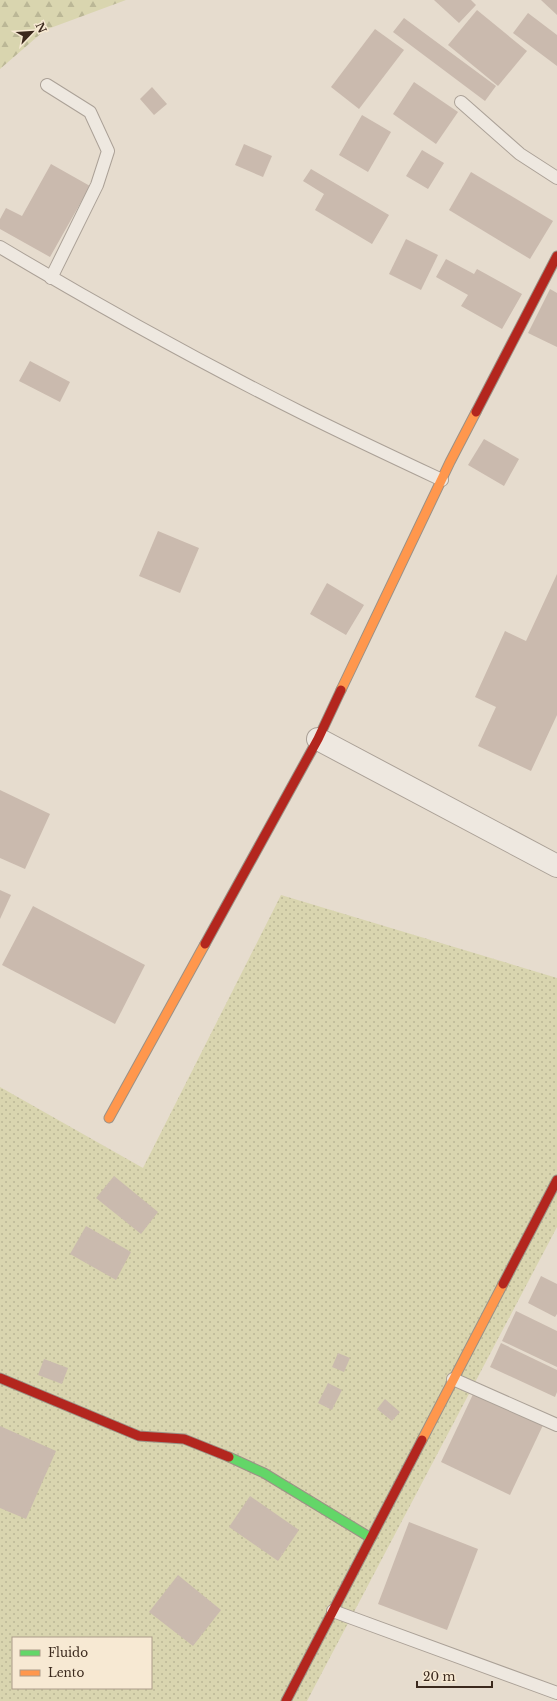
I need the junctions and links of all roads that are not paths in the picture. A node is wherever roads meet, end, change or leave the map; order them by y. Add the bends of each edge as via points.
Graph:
1 (47, 85) dead end
2 (461, 102) dead end
3 (557, 178) edge
4 (0, 247) edge
5 (557, 256) edge
6 (52, 278) junction
7 (442, 480) junction
8 (318, 739) junction
9 (557, 866) edge
10 (109, 1118) dead end
11 (557, 1180) edge
12 (0, 1378) edge
13 (453, 1379) junction
14 (557, 1424) edge
15 (370, 1538) junction
16 (333, 1611) junction
17 (557, 1693) edge
18 (286, 1701) edge

1 - 6 lane via 90,112 108,151 97,185
2 - 3 lane via 520,154
4 - 6 lane
5 - 7 street
6 - 7 lane via 302,413
7 - 8 street
8 - 9 street
8 - 10 street
11 - 13 street
12 - 15 street via 139,1436 184,1439 217,1452 264,1473
13 - 14 lane
13 - 15 street
15 - 16 street
16 - 17 lane
16 - 18 street

